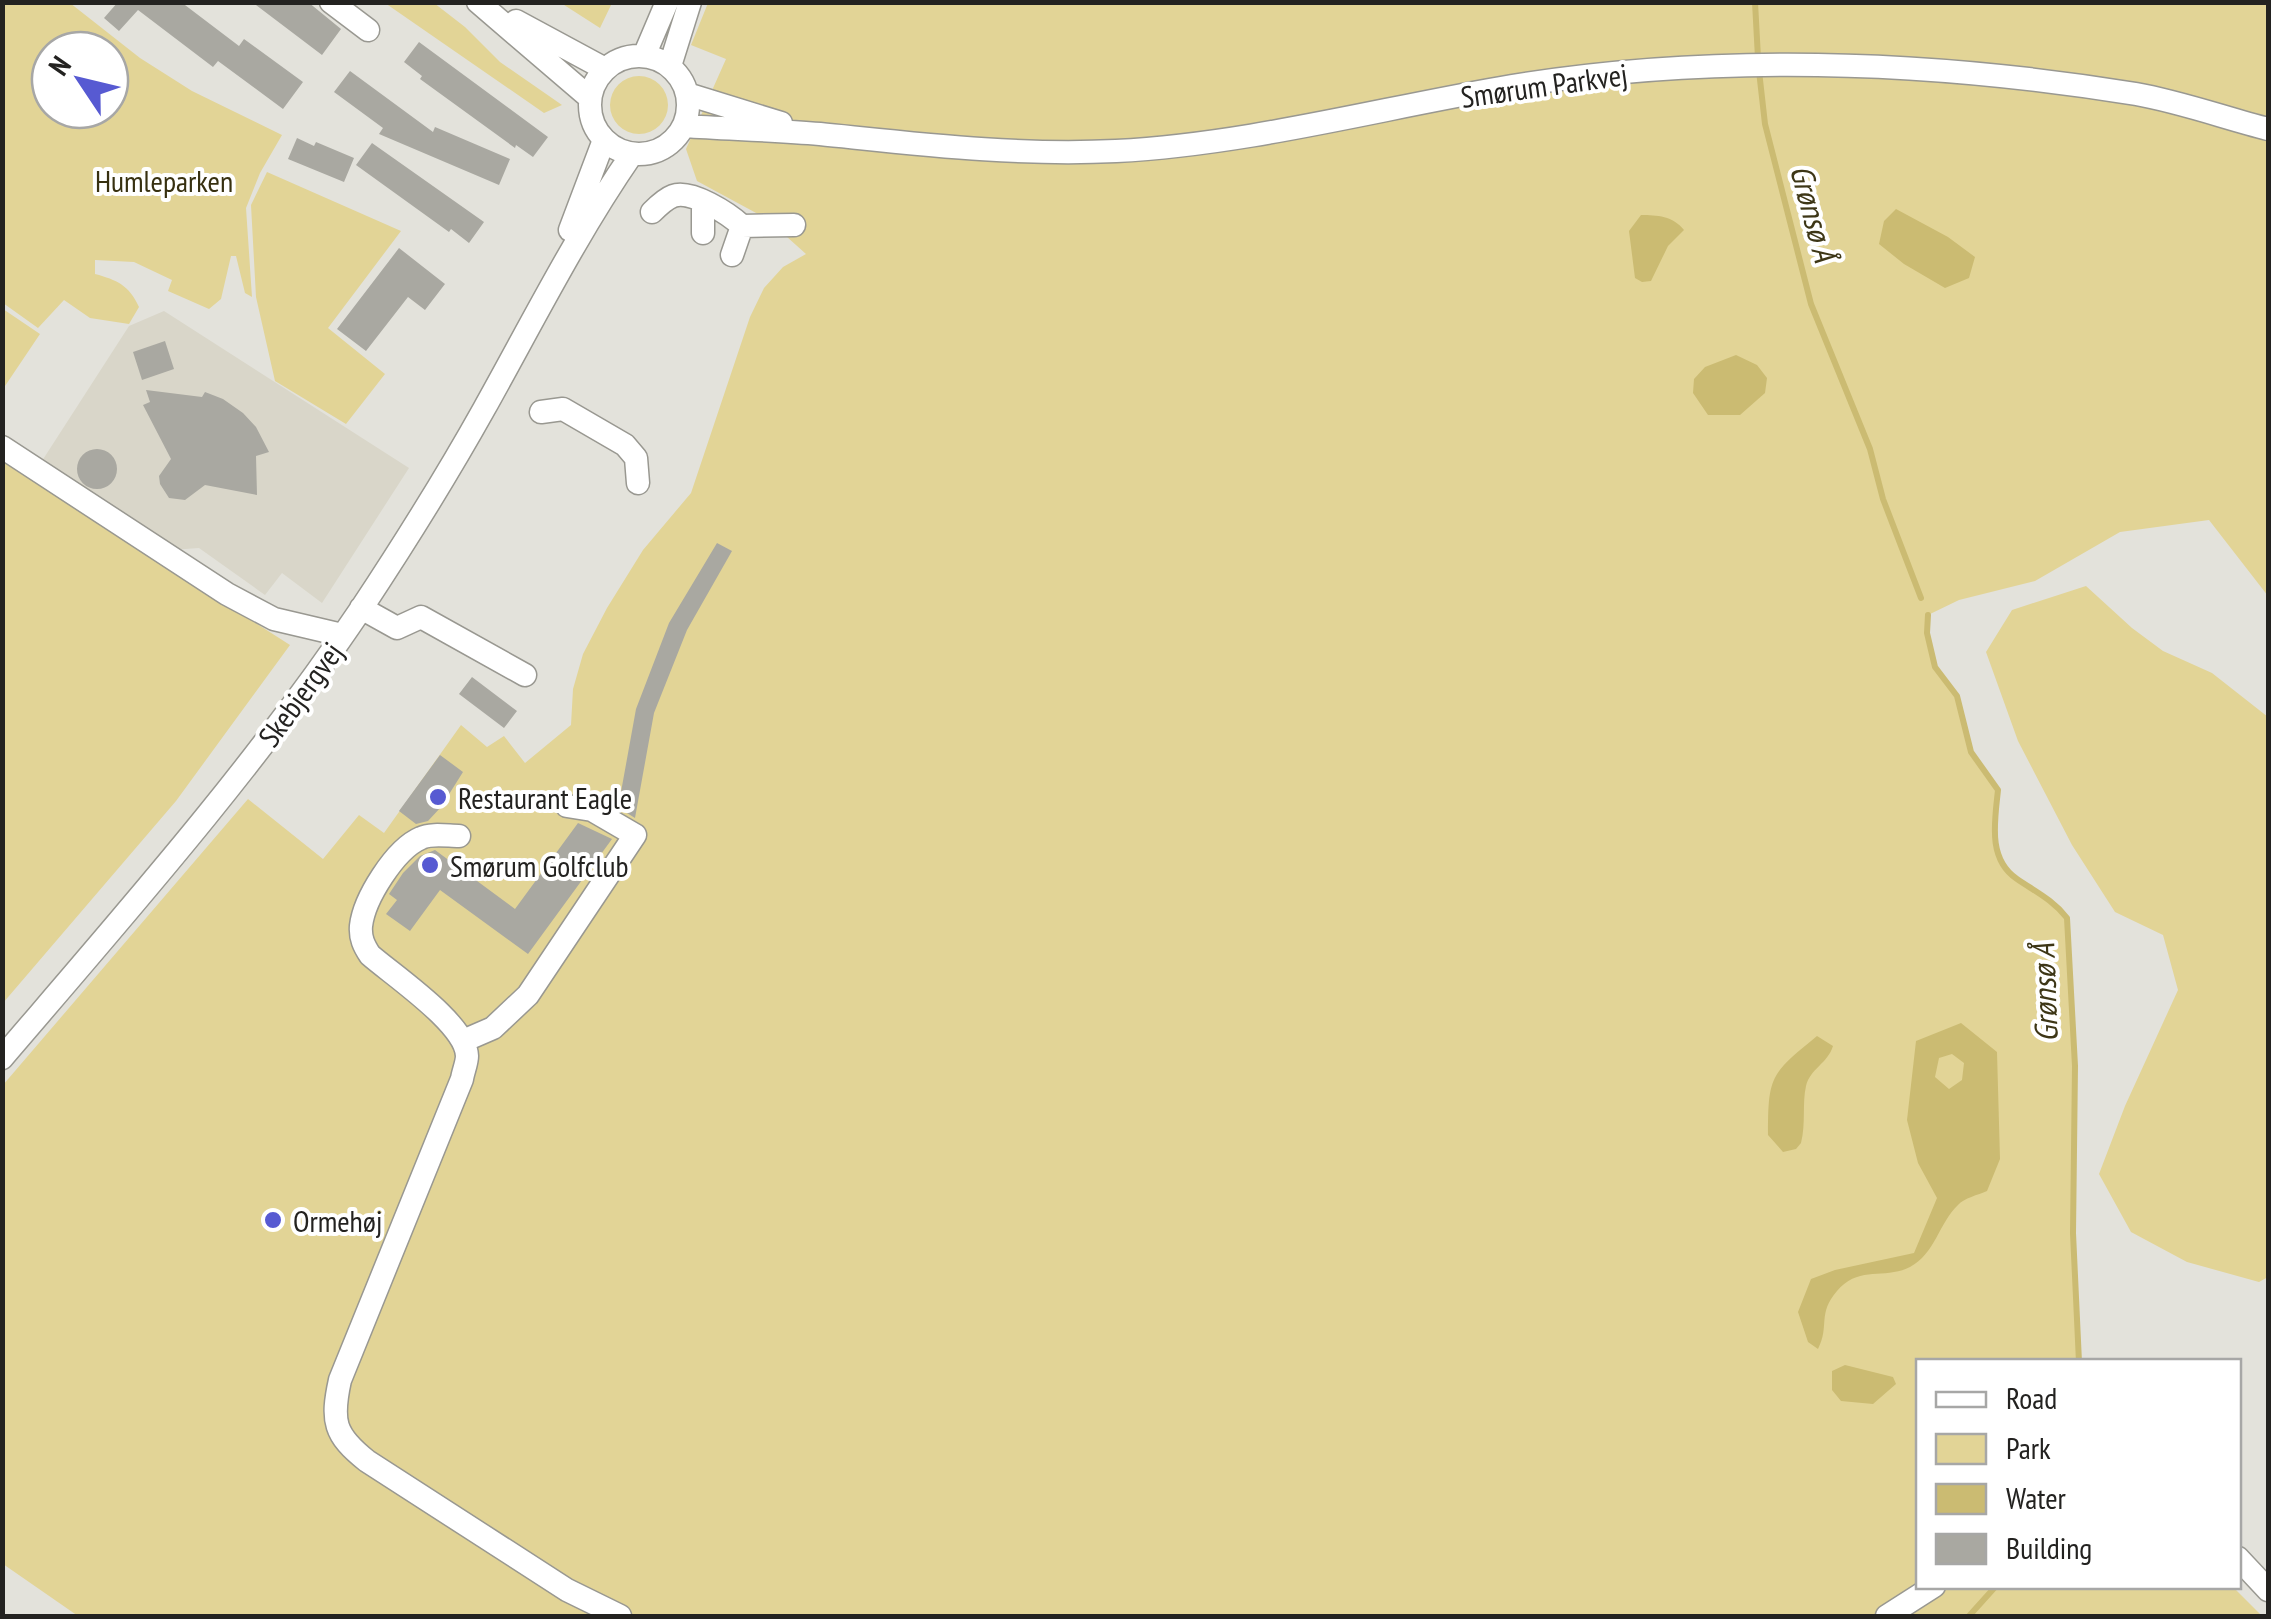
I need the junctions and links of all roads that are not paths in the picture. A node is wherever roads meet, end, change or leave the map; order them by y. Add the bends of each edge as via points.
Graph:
1 (331, 2) edge
2 (480, 2) edge
3 (667, 2) edge
4 (690, 2) edge
5 (368, 30) dead end
6 (644, 56) junction
7 (670, 66) junction
8 (605, 69) junction
9 (687, 94) junction
10 (590, 98) junction
11 (684, 126) junction
12 (2268, 129) edge
13 (818, 134) junction
14 (604, 140) junction
15 (632, 154) junction
16 (703, 202) junction
17 (658, 212) dead end
18 (794, 225) dead end
19 (742, 226) junction
20 (703, 233) dead end
21 (732, 255) dead end
22 (546, 294) junction
23 (541, 412) dead end
24 (2, 446) edge
25 (638, 483) dead end
26 (361, 608) junction
27 (342, 635) junction
28 (525, 676) dead end
29 (568, 806) dead end
30 (459, 836) dead end
31 (463, 1042) junction
32 (2, 1058) edge
33 (2241, 1561) edge
34 (1929, 1589) edge
35 (2268, 1590) edge
36 (620, 1616) edge
37 (1887, 1616) edge

1 - 5 street
2 - 8 street
2 - 10 street
3 - 6 street
4 - 7 street
6 - 7 street
6 - 8 street
7 - 9 street
8 - 10 street
9 - 11 street
9 - 13 street, Smørum Parkvej
10 - 14 street
11 - 13 street, Smørum Parkvej
11 - 15 street via 662,148
12 - 13 street, Smørum Parkvej via 2140,95 1971,72 1782,64 1514,86 1253,136 1118,151 996,152
14 - 15 street
14 - 22 street, Skebjergvej
15 - 22 street, Skebjergvej
16 - 17 street via 670,196
16 - 19 street
16 - 20 street
18 - 19 street
19 - 21 street
22 - 26 street, Skebjergvej via 452,465
23 - 25 street via 563,409 625,445 636,458
24 - 27 street via 227,594 274,619
26 - 27 street, Skebjergvej
26 - 28 street via 396,628 420,617
27 - 32 street, Skebjergvej via 237,779
29 - 31 street via 592,810 635,835 528,995 493,1028
30 - 31 street via 424,836 404,848 377,883 361,924 370,956
31 - 36 street via 462,1079 346,1364 334,1419 346,1444 367,1461 566,1590
33 - 35 street
34 - 37 street

